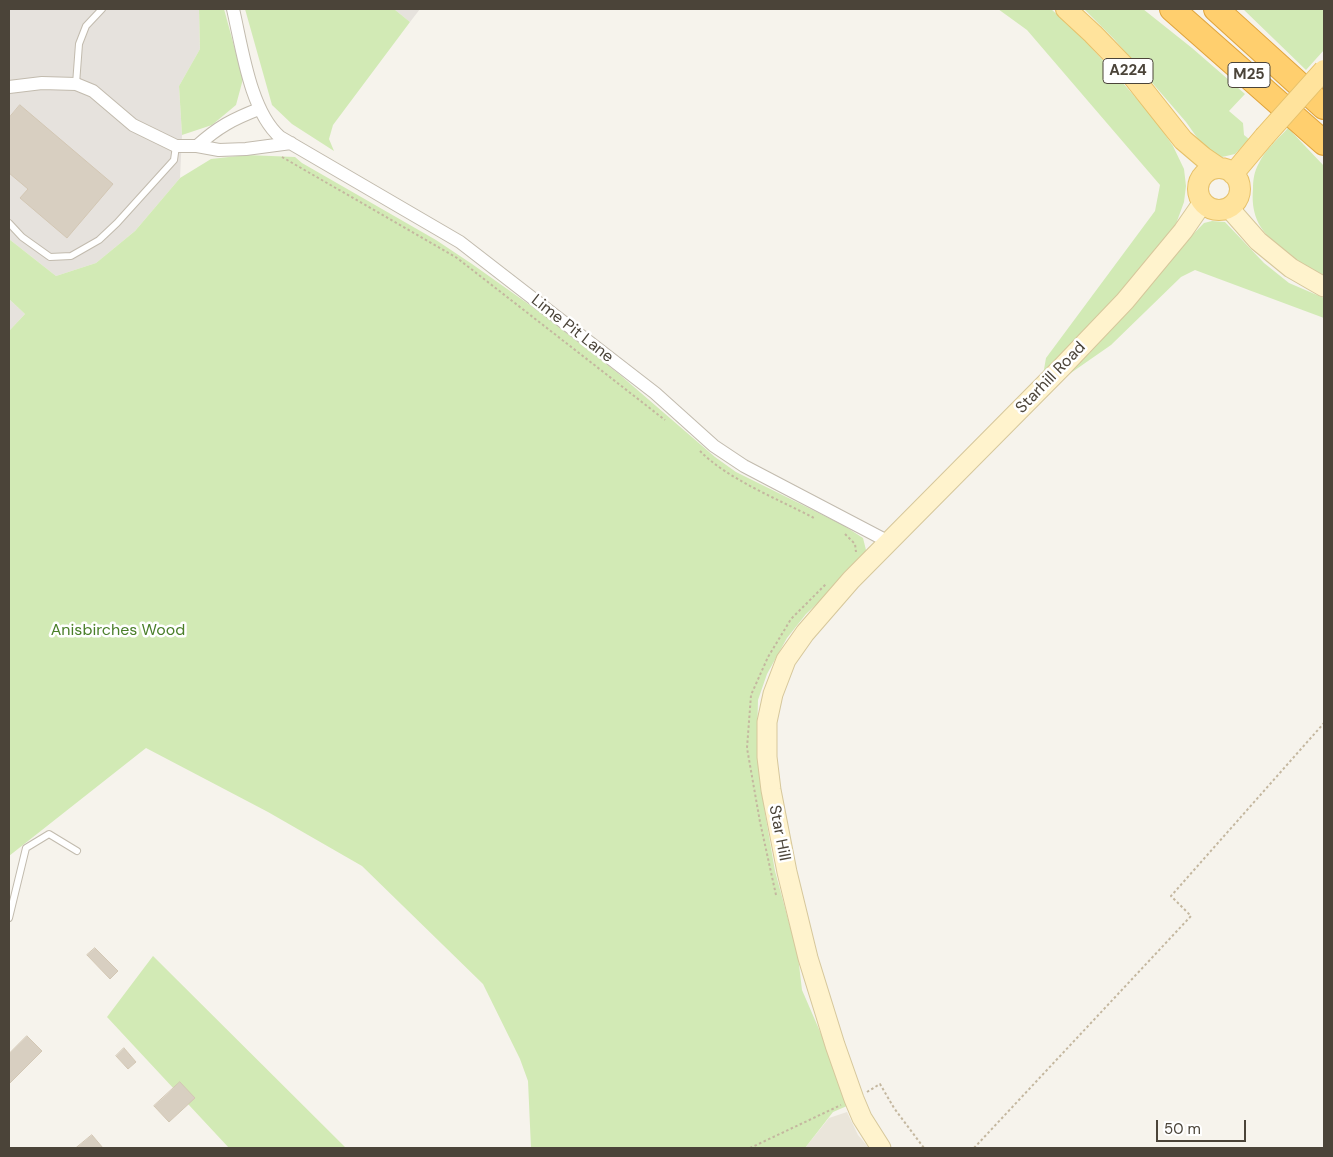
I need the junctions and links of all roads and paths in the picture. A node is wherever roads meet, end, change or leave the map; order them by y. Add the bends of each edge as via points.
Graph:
1 (102, 9) edge
2 (233, 9) edge
3 (1066, 9) edge
4 (1172, 9) edge
5 (1216, 9) edge
6 (1324, 70) edge
7 (76, 84) junction
8 (9, 86) edge
9 (1324, 107) edge
10 (259, 109) junction
11 (1183, 140) junction
12 (291, 143) junction
13 (1324, 143) edge
14 (176, 146) junction
15 (197, 146) junction
16 (1226, 171) junction
17 (1200, 196) junction
18 (1229, 208) junction
19 (9, 223) edge
20 (1324, 287) edge
21 (667, 422) dead end
22 (700, 451) dead end
23 (816, 519) dead end
24 (841, 532) dead end
25 (889, 542) junction
26 (856, 553) dead end
27 (833, 577) dead end
28 (1324, 723) edge
29 (77, 851) dead end
30 (776, 898) dead end
31 (9, 918) edge
32 (854, 1100) junction
33 (750, 1148) edge
34 (881, 1148) edge
35 (924, 1148) edge
36 (974, 1148) edge

1 - 7 lane via 86,26 79,44
2 - 10 street, Lime Pit Lane
3 - 11 main road, A224 via 1126,68
4 - 13 highway, M25
5 - 9 highway, M25
6 - 16 main road, bridge via 1264,136
7 - 8 street
7 - 14 street via 93,91 133,125
10 - 12 street, Lime Pit Lane via 271,129
10 - 15 street via 233,119
11 - 16 main road, A224
11 - 17 main road, A224 via 1194,167
12 - 15 street via 218,150
12 - 21 path via 282,157 457,258
12 - 25 street, Lime Pit Lane via 460,242 655,393 714,446 744,466
14 - 15 street
14 - 19 lane via 174,160 117,223 99,240 71,256 50,257
16 - 17 main road via 1207,172 1202,176
16 - 18 main road via 1238,179 1240,192 1235,204
17 - 18 main road via 1209,208 1216,211
17 - 25 street, Starhill Road via 1199,208 1183,231 1125,301
18 - 20 street via 1258,241 1291,268
22 - 23 path via 742,481
24 - 26 path via 855,544
25 - 32 street, Star Hill via 851,580 786,660 767,722 771,790 787,872 808,958
27 - 30 path via 791,619 768,657 751,695 748,748
28 - 36 path via 1171,896 1192,916
29 - 31 lane via 49,834 26,848
32 - 33 path
32 - 34 street, Star Hill
32 - 35 path via 880,1084

